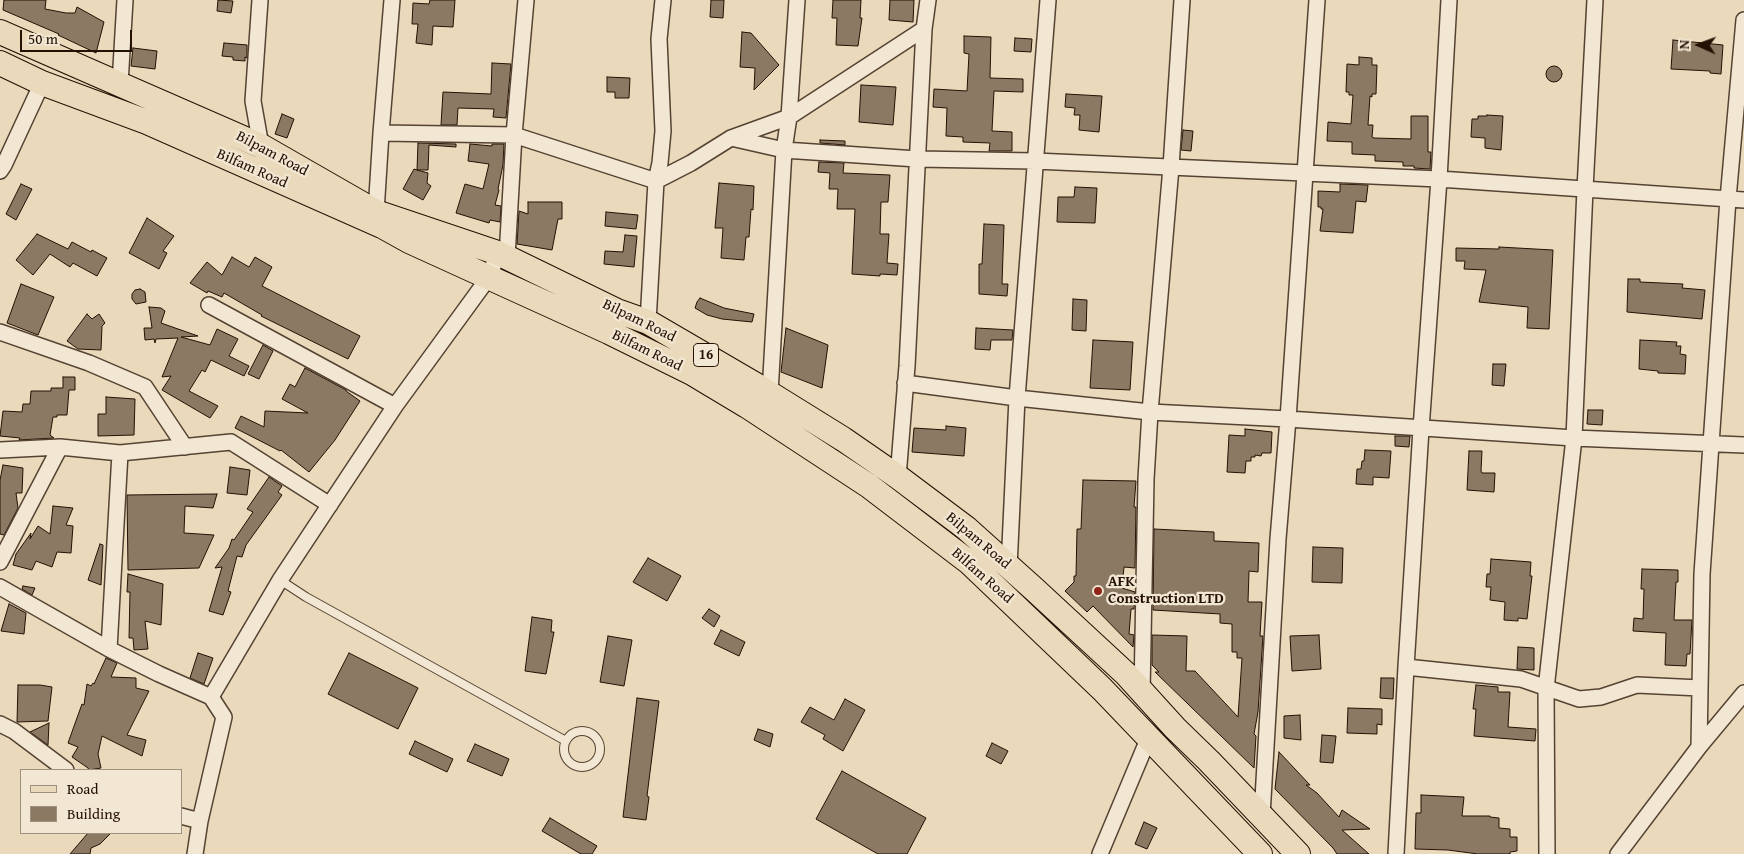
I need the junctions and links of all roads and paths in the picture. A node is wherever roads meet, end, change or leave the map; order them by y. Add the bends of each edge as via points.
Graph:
1 (126, 0) edge
2 (260, 0) edge
3 (392, 0) edge
4 (526, 0) edge
5 (663, 0) edge
6 (797, 0) edge
7 (928, 0) edge
8 (1048, 0) edge
9 (1182, 0) edge
10 (1317, 0) edge
11 (1450, 0) edge
12 (1595, 0) edge
13 (1744, 20) edge
14 (924, 29) junction
15 (0, 32) edge
16 (0, 63) edge
17 (42, 83) junction
18 (120, 84) junction
19 (789, 118) junction
20 (381, 133) junction
21 (514, 135) junction
22 (730, 138) junction
23 (261, 146) junction
24 (784, 150) junction
25 (917, 158) junction
26 (1034, 161) junction
27 (1171, 167) junction
28 (0, 171) edge
29 (1305, 174) junction
30 (1439, 180) junction
31 (656, 181) junction
32 (1585, 189) junction
33 (1728, 199) junction
34 (1744, 200) edge
35 (379, 219) junction
36 (502, 255) junction
37 (489, 277) junction
38 (209, 305) dead end
39 (648, 322) junction
40 (0, 332) edge
41 (904, 383) junction
42 (770, 393) junction
43 (1017, 398) junction
44 (395, 406) junction
45 (1150, 412) junction
46 (1288, 419) junction
47 (1421, 429) junction
48 (1574, 438) junction
49 (1711, 444) junction
50 (1744, 445) edge
51 (60, 447) junction
52 (185, 447) junction
53 (0, 450) edge
54 (120, 453) junction
55 (898, 477) junction
56 (330, 505) junction
57 (0, 562) edge
58 (1009, 567) junction
59 (280, 580) junction
60 (0, 587) edge
61 (109, 648) junction
62 (1406, 667) junction
63 (1700, 688) junction
64 (1546, 689) junction
65 (1142, 692) junction
66 (1744, 693) edge
67 (211, 697) junction
68 (0, 724) edge
69 (1149, 736) junction
70 (566, 741) junction
71 (1699, 747) junction
72 (65, 769) edge
73 (182, 816) edge
74 (1262, 816) junction
75 (200, 821) junction
76 (195, 854) edge
77 (1100, 854) edge
78 (1260, 854) edge
79 (1298, 854) edge
80 (1396, 854) edge
81 (1548, 854) edge
82 (1618, 854) edge

1 - 18 street
2 - 23 street via 253,100
3 - 20 street
4 - 21 street
5 - 31 street via 659,39 663,131
6 - 19 street
7 - 14 street
8 - 26 street
9 - 27 street
10 - 29 street
11 - 30 street
12 - 32 street
13 - 33 street
14 - 19 street
14 - 25 street
15 - 18 main road, Bilpam Road / 16
16 - 17 main road, Bilfam Road / 16
17 - 28 street
17 - 35 main road, Bilfam Road / 16 via 147,122
18 - 23 main road, Bilpam Road / 16
19 - 22 street
19 - 24 street
20 - 21 street
20 - 35 street
21 - 31 street
21 - 36 street
22 - 24 street
22 - 31 street
23 - 35 main road, Bilpam Road / 16
24 - 25 street
24 - 42 street
25 - 26 street
25 - 41 street
26 - 27 street
26 - 43 street
27 - 29 street
27 - 45 street
29 - 30 street
29 - 46 street
30 - 32 street
30 - 47 street
31 - 39 street
32 - 33 street
32 - 48 street
33 - 34 street
33 - 49 street
35 - 36 main road, Bilpam Road / 16
35 - 37 main road, Bilfam Road / 16
36 - 37 street
36 - 39 main road, Bilpam Road / 16 via 617,311
37 - 44 street
37 - 69 main road, Bilfam Road / 16 via 692,373 869,486 970,563
38 - 44 street
39 - 42 main road, Bilpam Road / 16
40 - 52 street via 90,363 145,387
41 - 43 street
41 - 55 street
42 - 55 main road, Bilpam Road / 16
43 - 45 street
43 - 58 street
44 - 56 street
45 - 46 street
45 - 65 street
46 - 47 street
46 - 74 street
47 - 48 street
47 - 62 street
48 - 49 street
48 - 64 street
49 - 50 street
49 - 63 street via 1702,574
51 - 53 street
51 - 54 street
51 - 57 street
52 - 54 street
52 - 56 street via 231,442
54 - 61 street
55 - 58 main road, Bilpam Road / 16 via 966,528
56 - 59 street
58 - 65 main road, Bilpam Road / 16
59 - 67 street
59 - 70 lane
60 - 61 street
61 - 67 street
62 - 64 street via 1521,679
62 - 80 street
63 - 64 street via 1636,685 1601,697 1578,699
63 - 71 street
64 - 81 street
65 - 74 main road, Bilpam Road / 16
66 - 71 street
67 - 75 street via 224,718
68 - 72 street
69 - 77 street
69 - 78 main road, Bilfam Road / 16
70 - 70 lane via 564,754 571,764 583,768 595,763 600,745 593,735 575,732
71 - 82 street
73 - 75 street
74 - 79 main road, Bilpam Road / 16
75 - 76 street

